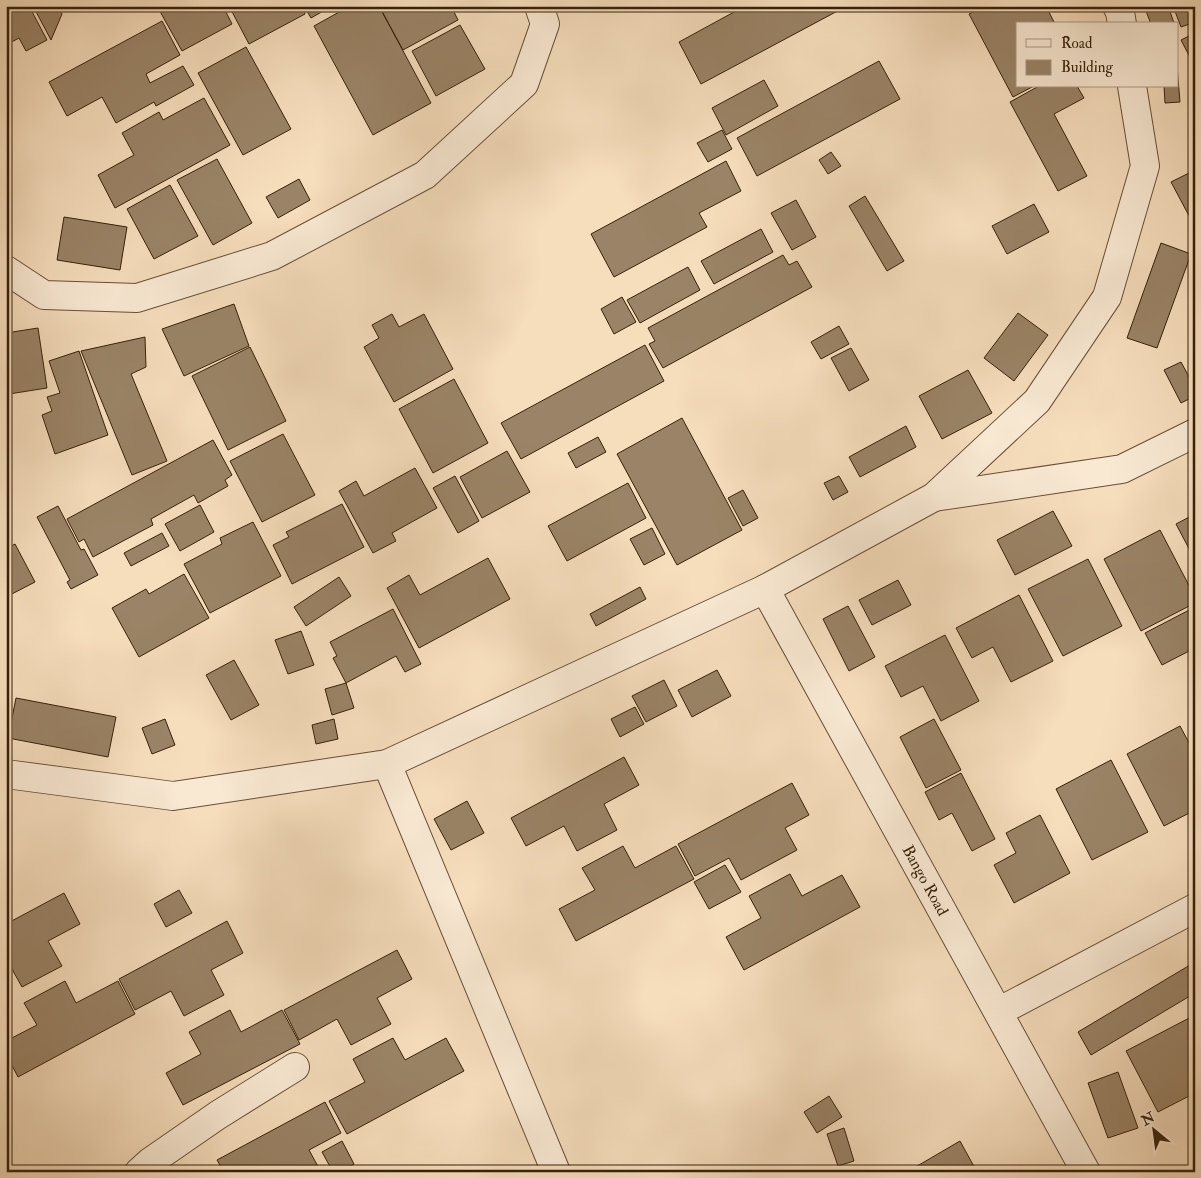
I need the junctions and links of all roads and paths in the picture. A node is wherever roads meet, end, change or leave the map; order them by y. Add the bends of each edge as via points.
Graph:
1 (539, 6) edge
2 (1117, 6) edge
3 (1122, 22) edge
4 (1132, 88) edge
5 (6, 270) edge
6 (1195, 433) edge
7 (934, 497) junction
8 (765, 589) junction
9 (387, 764) junction
10 (6, 774) edge
11 (1195, 908) edge
12 (998, 1012) junction
13 (295, 1067) dead end
14 (139, 1172) edge
15 (556, 1172) edge
16 (1086, 1172) edge

1 - 5 street via 545,24 524,84 425,175 272,256 137,298 44,295
2 - 3 street
4 - 7 street via 1145,166 1107,297 1037,401
6 - 7 street via 1122,469
7 - 8 street
8 - 9 street
8 - 12 street, Bango Road
9 - 10 street via 173,796
9 - 15 street
11 - 12 street
12 - 16 street, Bango Road
13 - 14 street via 218,1115

